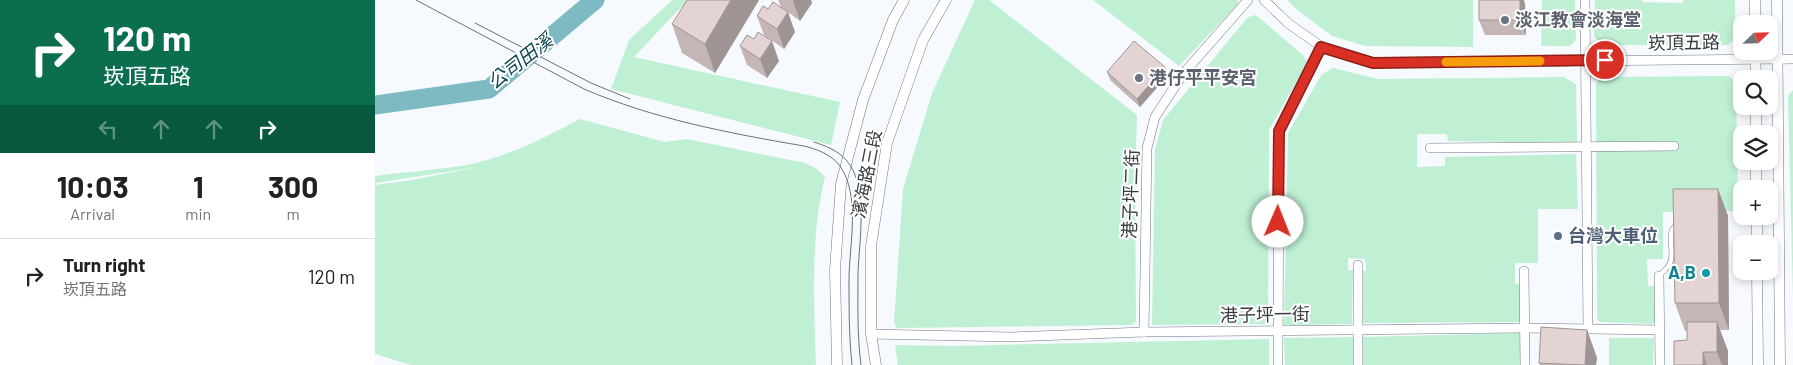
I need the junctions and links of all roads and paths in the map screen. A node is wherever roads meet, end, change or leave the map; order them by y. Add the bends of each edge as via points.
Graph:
1 (904, 0) edge
2 (946, 0) edge
3 (1248, 0) edge
4 (1264, 0) edge
5 (1585, 0) edge
6 (1755, 0) edge
7 (1777, 0) edge
8 (1755, 15) edge
9 (1777, 15) edge
10 (1321, 47) junction
11 (1733, 56) edge
12 (1793, 59) edge
13 (1587, 60) junction
14 (1776, 60) edge
15 (1778, 60) edge
16 (1674, 146) dead end
17 (1586, 147) junction
18 (1430, 148) dead end
19 (1677, 224) edge
20 (1358, 265) dead end
21 (1524, 271) dead end
22 (1659, 276) joint
23 (1757, 280) edge
24 (1525, 328) junction
25 (1588, 328) junction
26 (1358, 330) junction
27 (1659, 330) junction
28 (1144, 332) junction
29 (1277, 332) junction
30 (871, 334) junction
31 (837, 365) edge
32 (876, 365) edge
33 (1278, 365) edge
34 (1358, 365) edge
35 (1525, 365) edge
36 (1659, 365) edge
37 (1758, 365) edge
38 (1780, 365) edge

1 - 31 street, 濱海路三段 via 893,20 863,100 841,184 835,270
2 - 30 street, 濱海路三段 via 923,40 887,143 871,246
3 - 28 street, 港子坪二街 via 1183,74 1155,117 1147,148
4 - 10 street, 崁頂五路 via 1289,24
5 - 13 street
6 - 8 street
7 - 9 street
10 - 13 street, 崁頂五路 via 1373,63
10 - 29 street via 1279,131
11 - 13 street, 崁頂五路
12 - 15 street, 崁頂五路
13 - 17 street
14 - 38 street
16 - 17 street
17 - 18 street
17 - 25 street
19 - 22 lane via 1671,233 1671,262
20 - 26 street
21 - 24 street
22 - 27 street
23 - 37 street
24 - 25 street, 港子坪一街
24 - 26 street, 港子坪一街
24 - 35 street
25 - 27 street, 港子坪一街
26 - 29 street, 港子坪一街
26 - 34 street
27 - 36 street
28 - 29 street, 港子坪一街
28 - 30 street, 港子坪一街 via 1013,337
29 - 33 street
30 - 32 street, 濱海路三段

